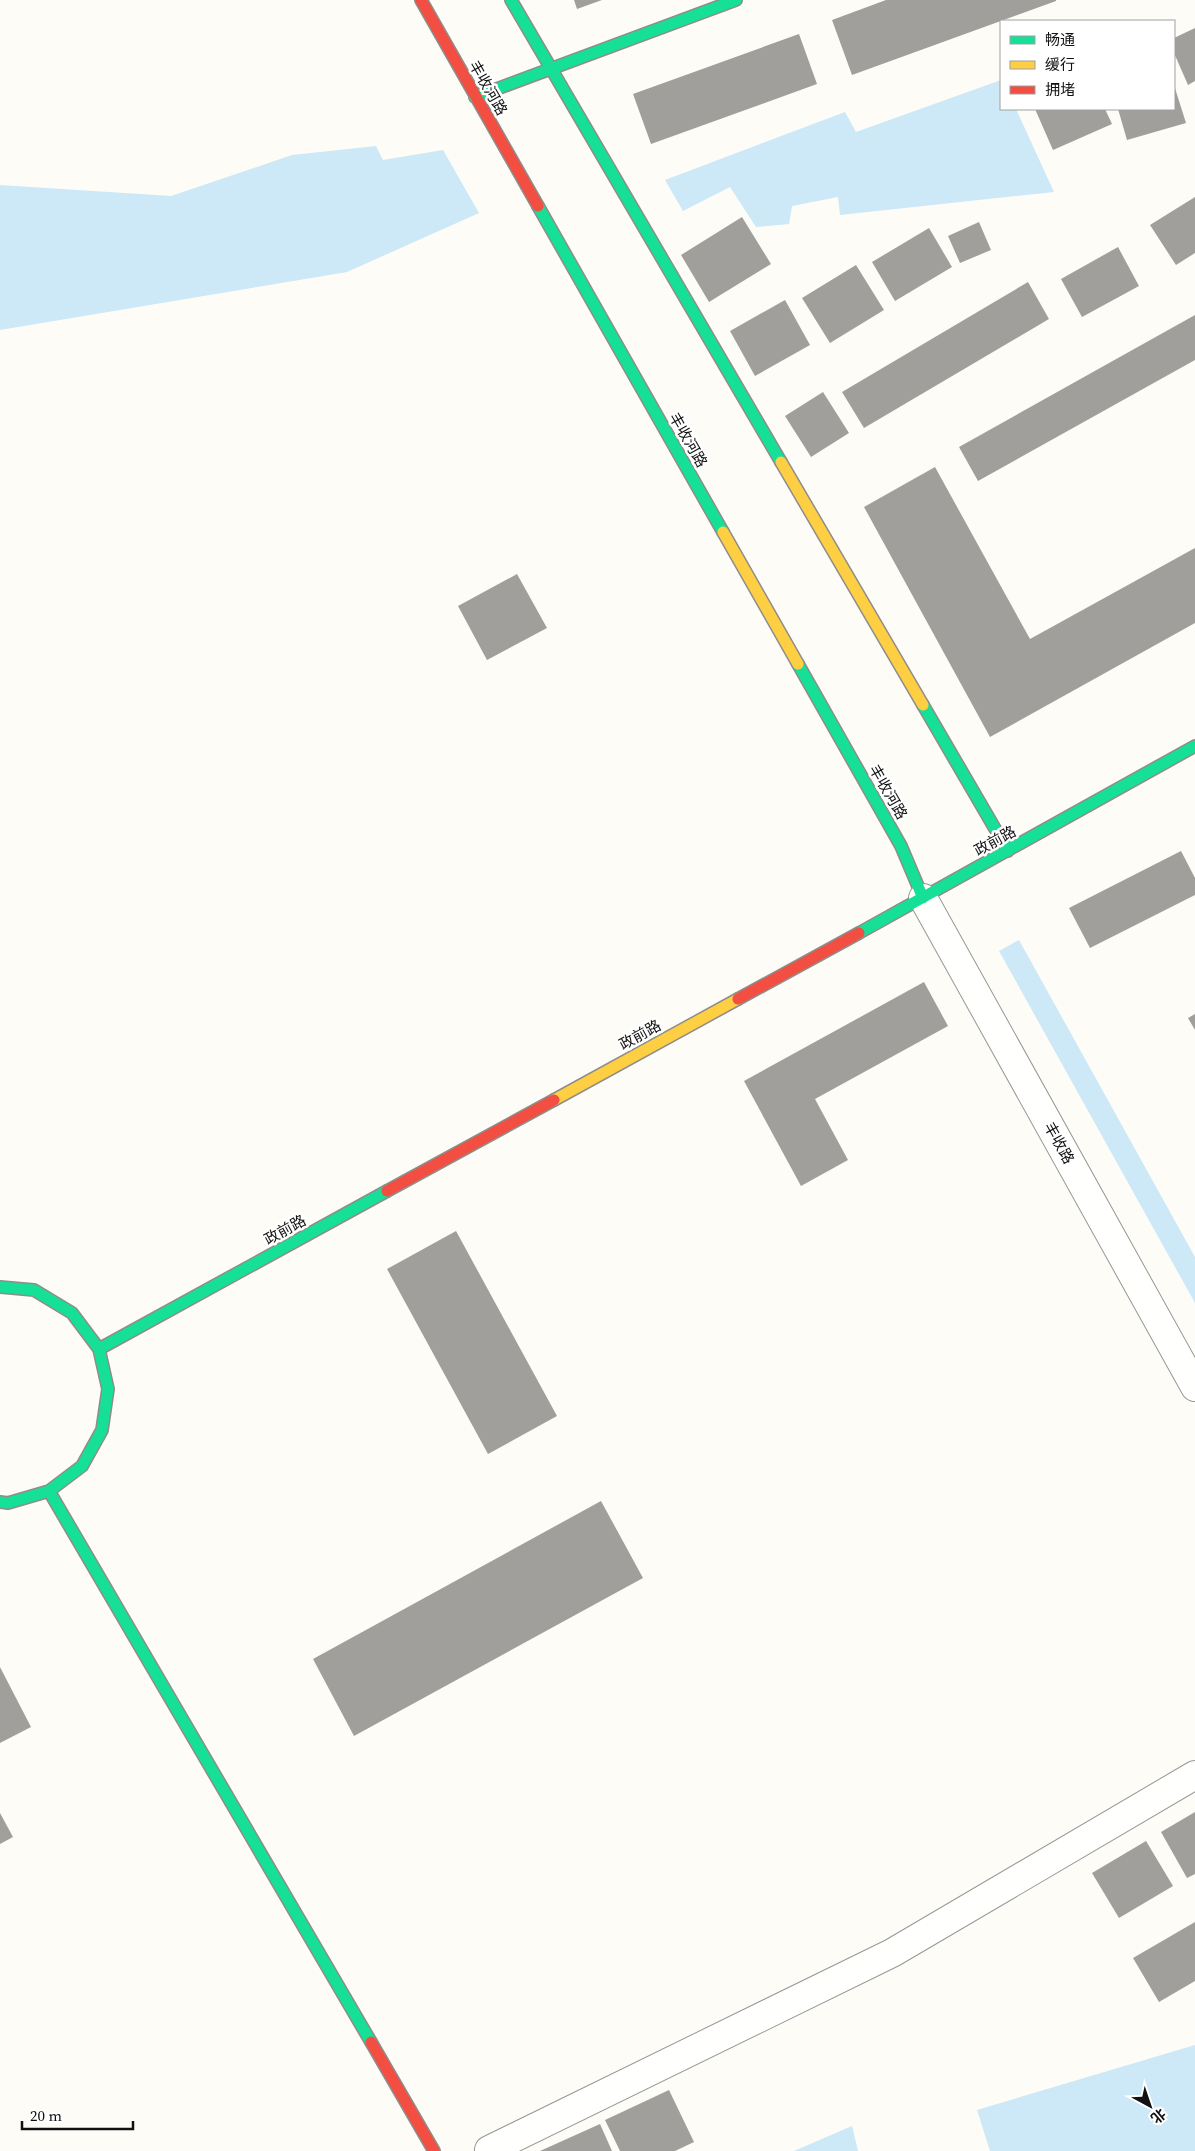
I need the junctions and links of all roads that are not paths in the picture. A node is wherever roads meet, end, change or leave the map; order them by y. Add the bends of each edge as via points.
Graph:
1 (421, 0) edge
2 (511, 0) edge
3 (736, 0) edge
4 (550, 69) junction
5 (475, 97) junction
6 (1195, 746) edge
7 (1008, 851) junction
8 (922, 898) junction
9 (0, 1287) edge
10 (99, 1349) junction
11 (1195, 1388) edge
12 (49, 1491) junction
13 (0, 1502) edge
14 (1195, 1775) edge
15 (489, 2150) dead end
16 (434, 2151) edge

1 - 5 street, 丰收河路
2 - 4 street
3 - 4 street
4 - 5 street
4 - 7 street
5 - 8 street, 丰收河路 via 901,846
6 - 7 street, 政前路
7 - 8 street, 政前路
8 - 10 street, 政前路
8 - 11 street, 丰收路
9 - 10 street via 34,1290 72,1313
10 - 12 street via 108,1389 102,1430 82,1466
12 - 13 street via 8,1503
12 - 16 street
14 - 15 street via 892,1953

